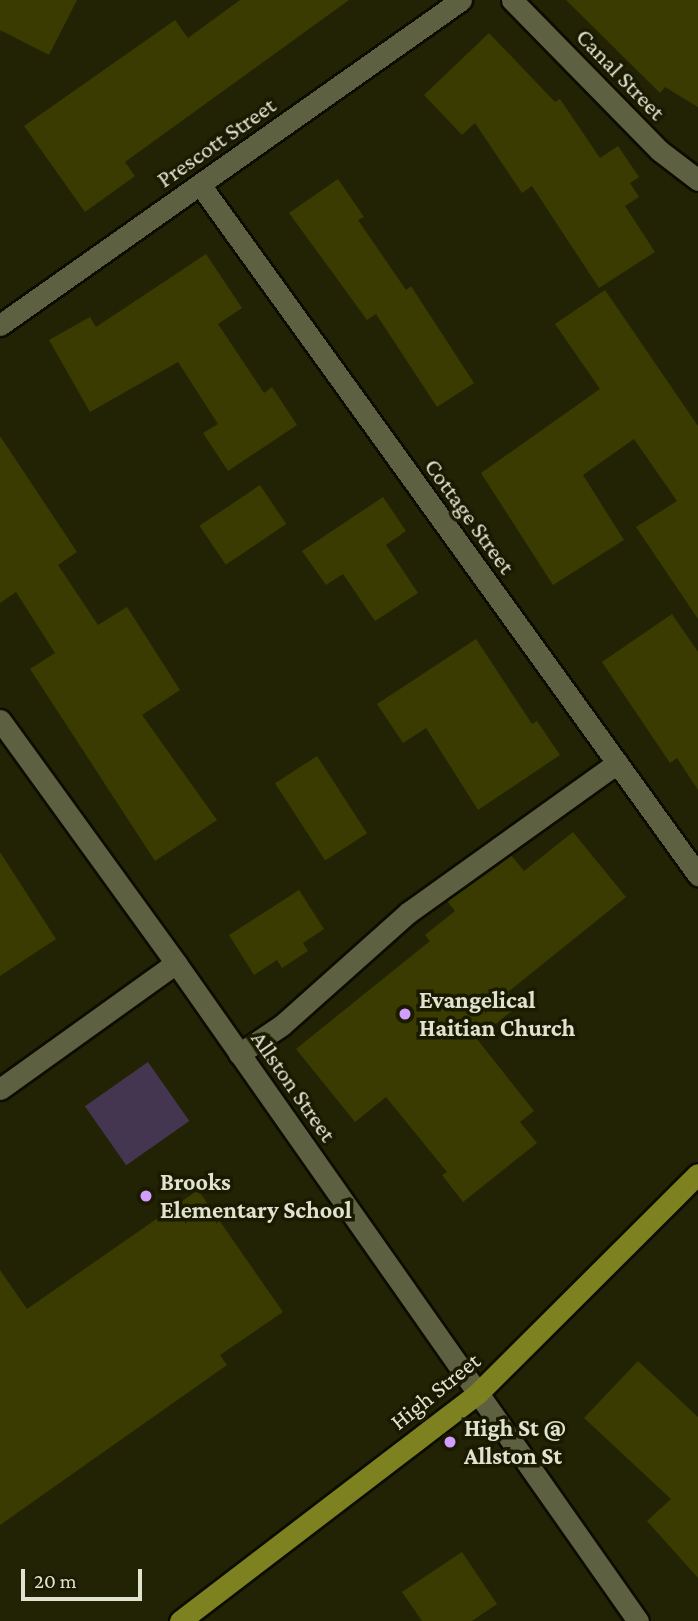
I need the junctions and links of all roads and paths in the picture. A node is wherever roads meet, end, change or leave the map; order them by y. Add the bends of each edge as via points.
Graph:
1 (461, 0) edge
2 (512, 0) edge
3 (698, 180) edge
4 (201, 186) junction
5 (0, 325) edge
6 (0, 720) edge
7 (617, 763) junction
8 (698, 875) edge
9 (176, 962) junction
10 (239, 1054) junction
11 (0, 1089) edge
12 (698, 1174) edge
13 (478, 1393) junction
14 (180, 1621) edge
15 (638, 1621) edge

1 - 4 street, Prescott Street
2 - 3 street, Canal Street via 660,151
4 - 5 street, Prescott Street
4 - 7 street, Cottage Street
6 - 9 street, Allston Street
7 - 8 street, Cottage Street
7 - 10 street via 409,912 282,1025
9 - 10 street, Allston Street
9 - 11 street
10 - 13 street, Allston Street
12 - 13 main road, High Street
13 - 14 main road, High Street
13 - 15 street, Allston Street

